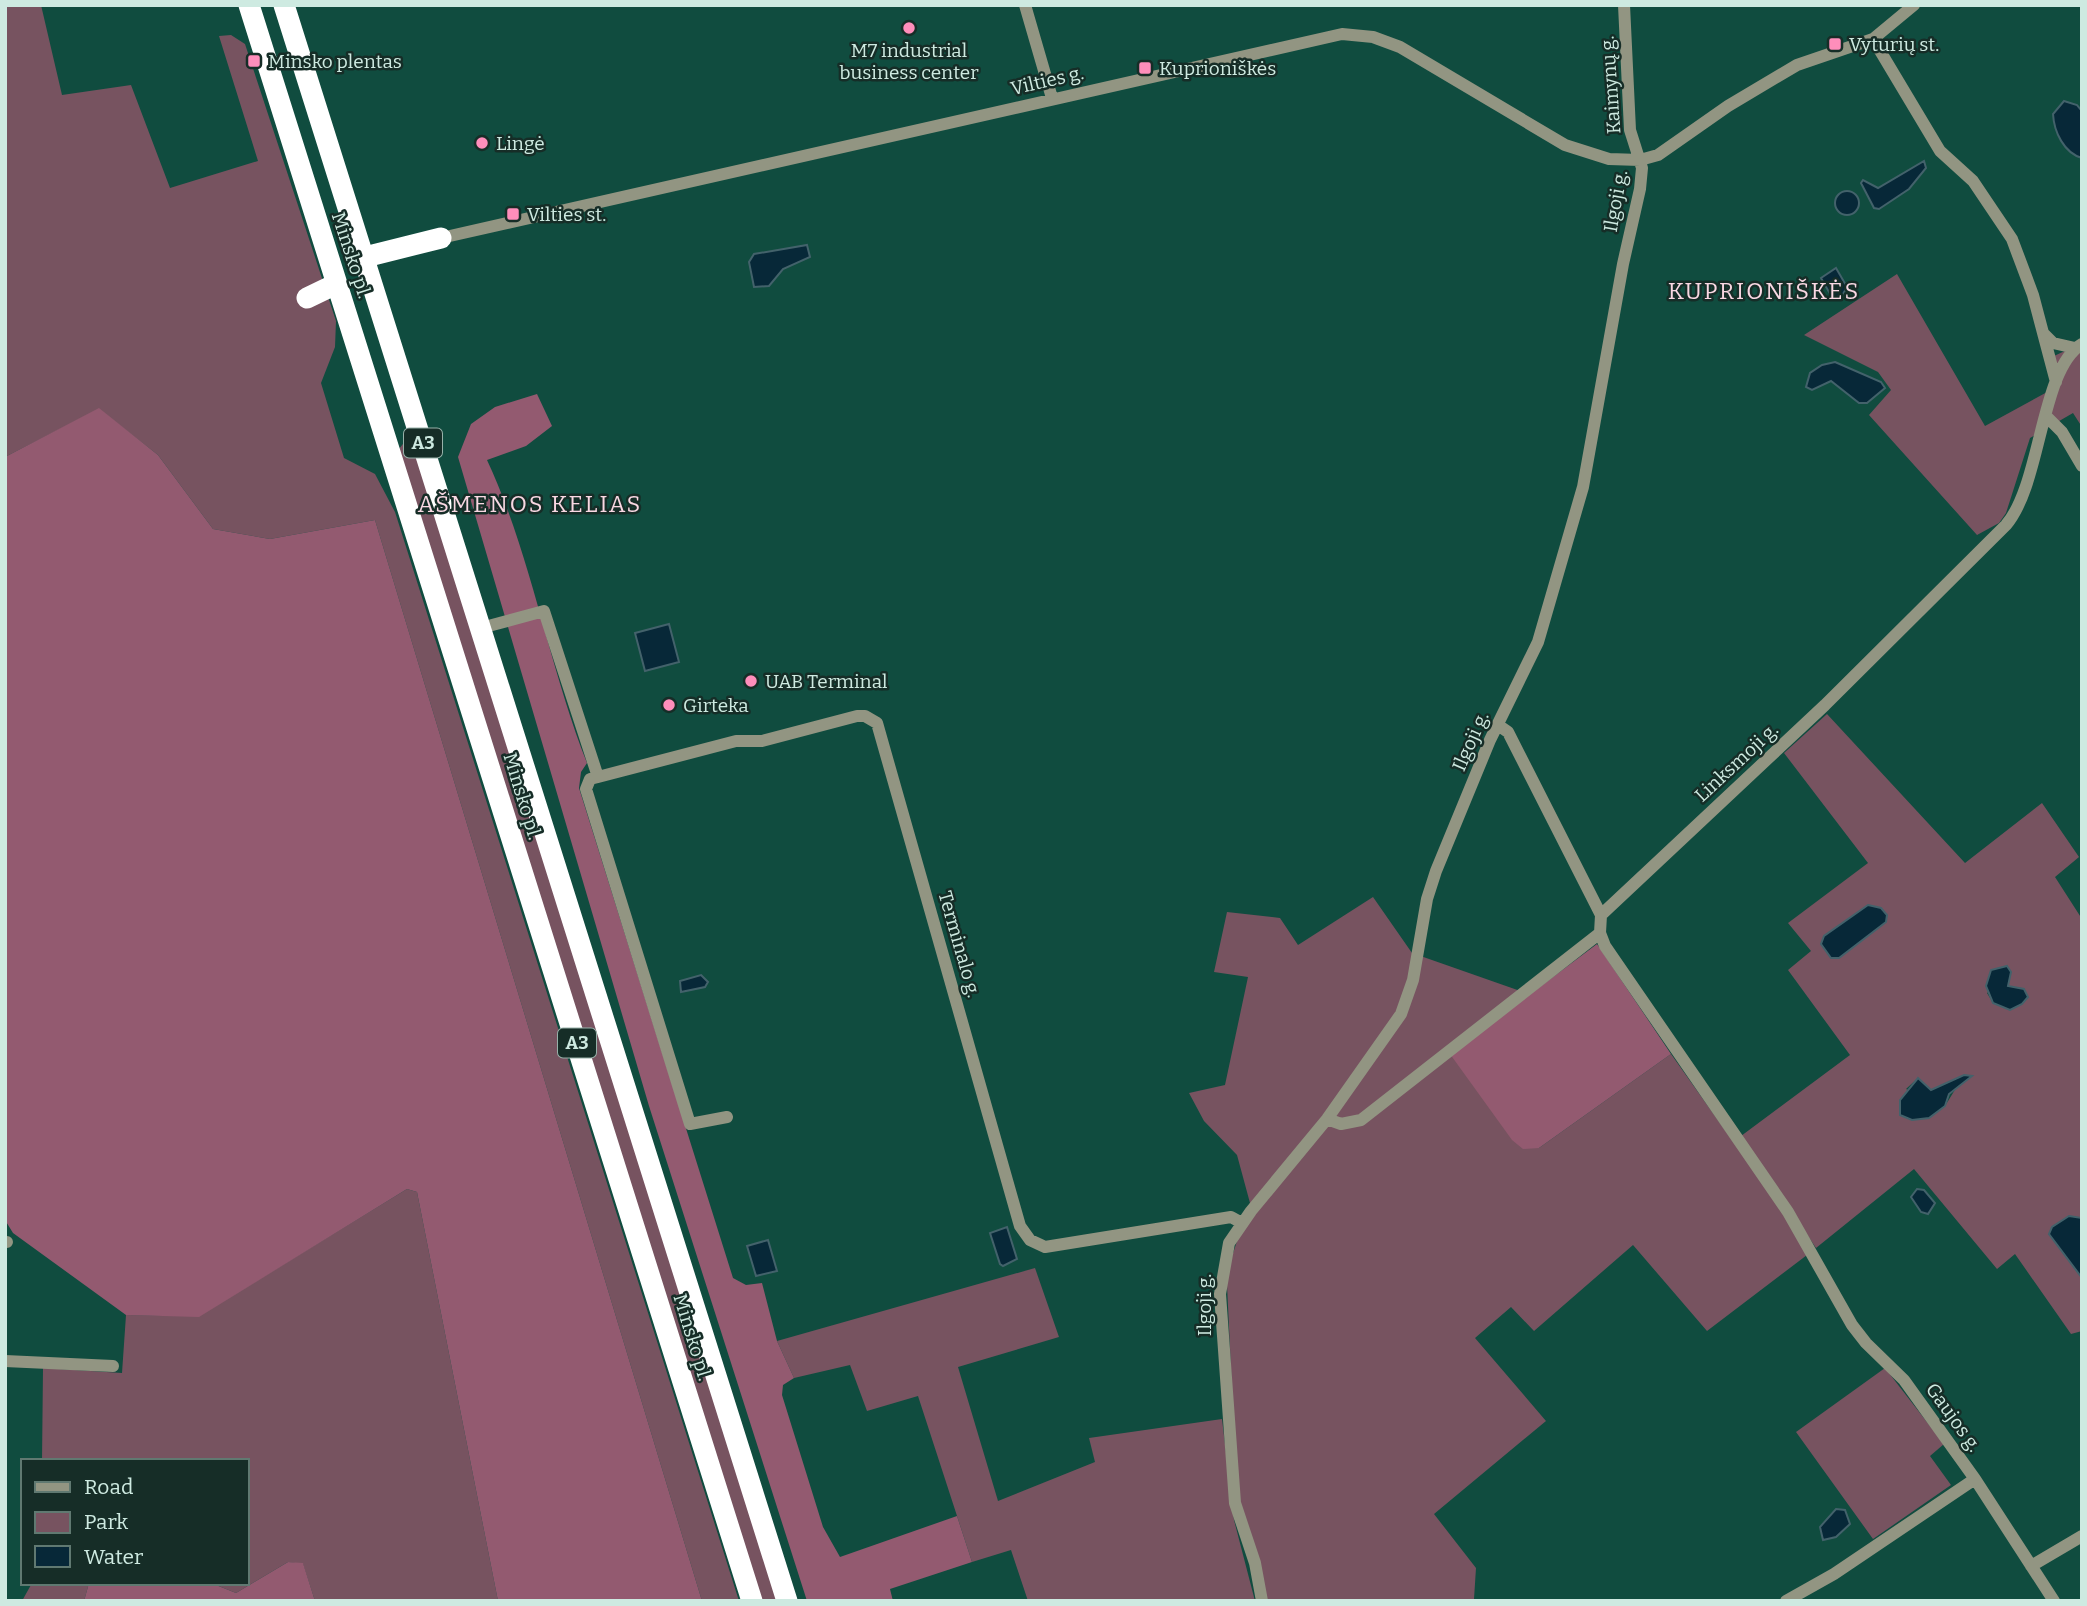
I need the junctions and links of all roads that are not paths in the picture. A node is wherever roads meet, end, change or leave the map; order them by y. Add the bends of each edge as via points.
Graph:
1 (249, 5) edge
2 (285, 5) edge
3 (1025, 5) edge
4 (1624, 5) edge
5 (1914, 5) edge
6 (1874, 38) junction
7 (1052, 98) junction
8 (1640, 160) junction
9 (441, 238) joint
10 (365, 257) junction
11 (337, 284) junction
12 (307, 298) dead end
13 (348, 314) junction
14 (2043, 333) junction
15 (2078, 346) edge
16 (2056, 382) junction
17 (2046, 416) junction
18 (419, 429) junction
19 (2082, 466) edge
20 (481, 628) junction
21 (1498, 725) junction
22 (598, 777) junction
23 (1601, 915) junction
24 (1600, 933) junction
25 (727, 1116) dead end
26 (1327, 1119) junction
27 (1242, 1223) junction
28 (5, 1361) edge
29 (113, 1366) dead end
30 (1975, 1479) junction
31 (2082, 1535) edge
32 (2031, 1566) junction
33 (752, 1601) edge
34 (787, 1601) edge
35 (1262, 1601) edge
36 (1786, 1601) edge
37 (2054, 1601) edge

1 - 11 highway, Minsko pl. / A3
2 - 10 highway, Minsko pl. / A3
3 - 7 street
4 - 8 street, Kaimynų g. via 1630,130
5 - 6 street, Ilgoji g.
6 - 8 street, Ilgoji g. via 1797,65 1658,155
6 - 14 street via 1940,151 1973,181 2012,239
7 - 8 street, Vilties g. via 1332,35 1358,34 1420,57 1565,145 1609,159
7 - 9 street, Vilties g.
8 - 21 street, Ilgoji g. via 1640,189 1583,488 1538,642
9 - 10 highway
10 - 18 highway, Minsko pl. / A3
11 - 12 highway
11 - 13 highway, Minsko pl. / A3
13 - 18 highway via 369,350 387,407 404,426
13 - 33 highway, Minsko pl. / A3
14 - 15 street via 2053,343
14 - 16 street
15 - 16 street, Linksmoji g.
16 - 17 street, Linksmoji g.
17 - 19 street via 2062,432
17 - 23 street, Linksmoji g. via 2024,494 2006,525 1810,719
18 - 20 highway, Minsko pl. / A3
20 - 22 street via 544,611
20 - 34 highway, Minsko pl. / A3
21 - 23 street via 1508,732
21 - 26 street, Ilgoji g. via 1436,871 1413,980 1401,1014
22 - 25 street via 590,779 586,789 690,1124
22 - 27 street, Terminalo g. via 736,741 762,741 857,716 873,720 1020,1226 1030,1240 1045,1247 1231,1217
23 - 24 street
24 - 26 street via 1361,1119 1341,1124
24 - 30 street, Gaujos g. via 1788,1212 1852,1325 1903,1380
26 - 27 street, Ilgoji g.
27 - 35 street, Ilgoji g. via 1229,1243 1220,1294 1235,1503
28 - 29 street
30 - 32 street, Gaujos g.
30 - 36 street
31 - 32 street
32 - 37 street, Gaujos g.

